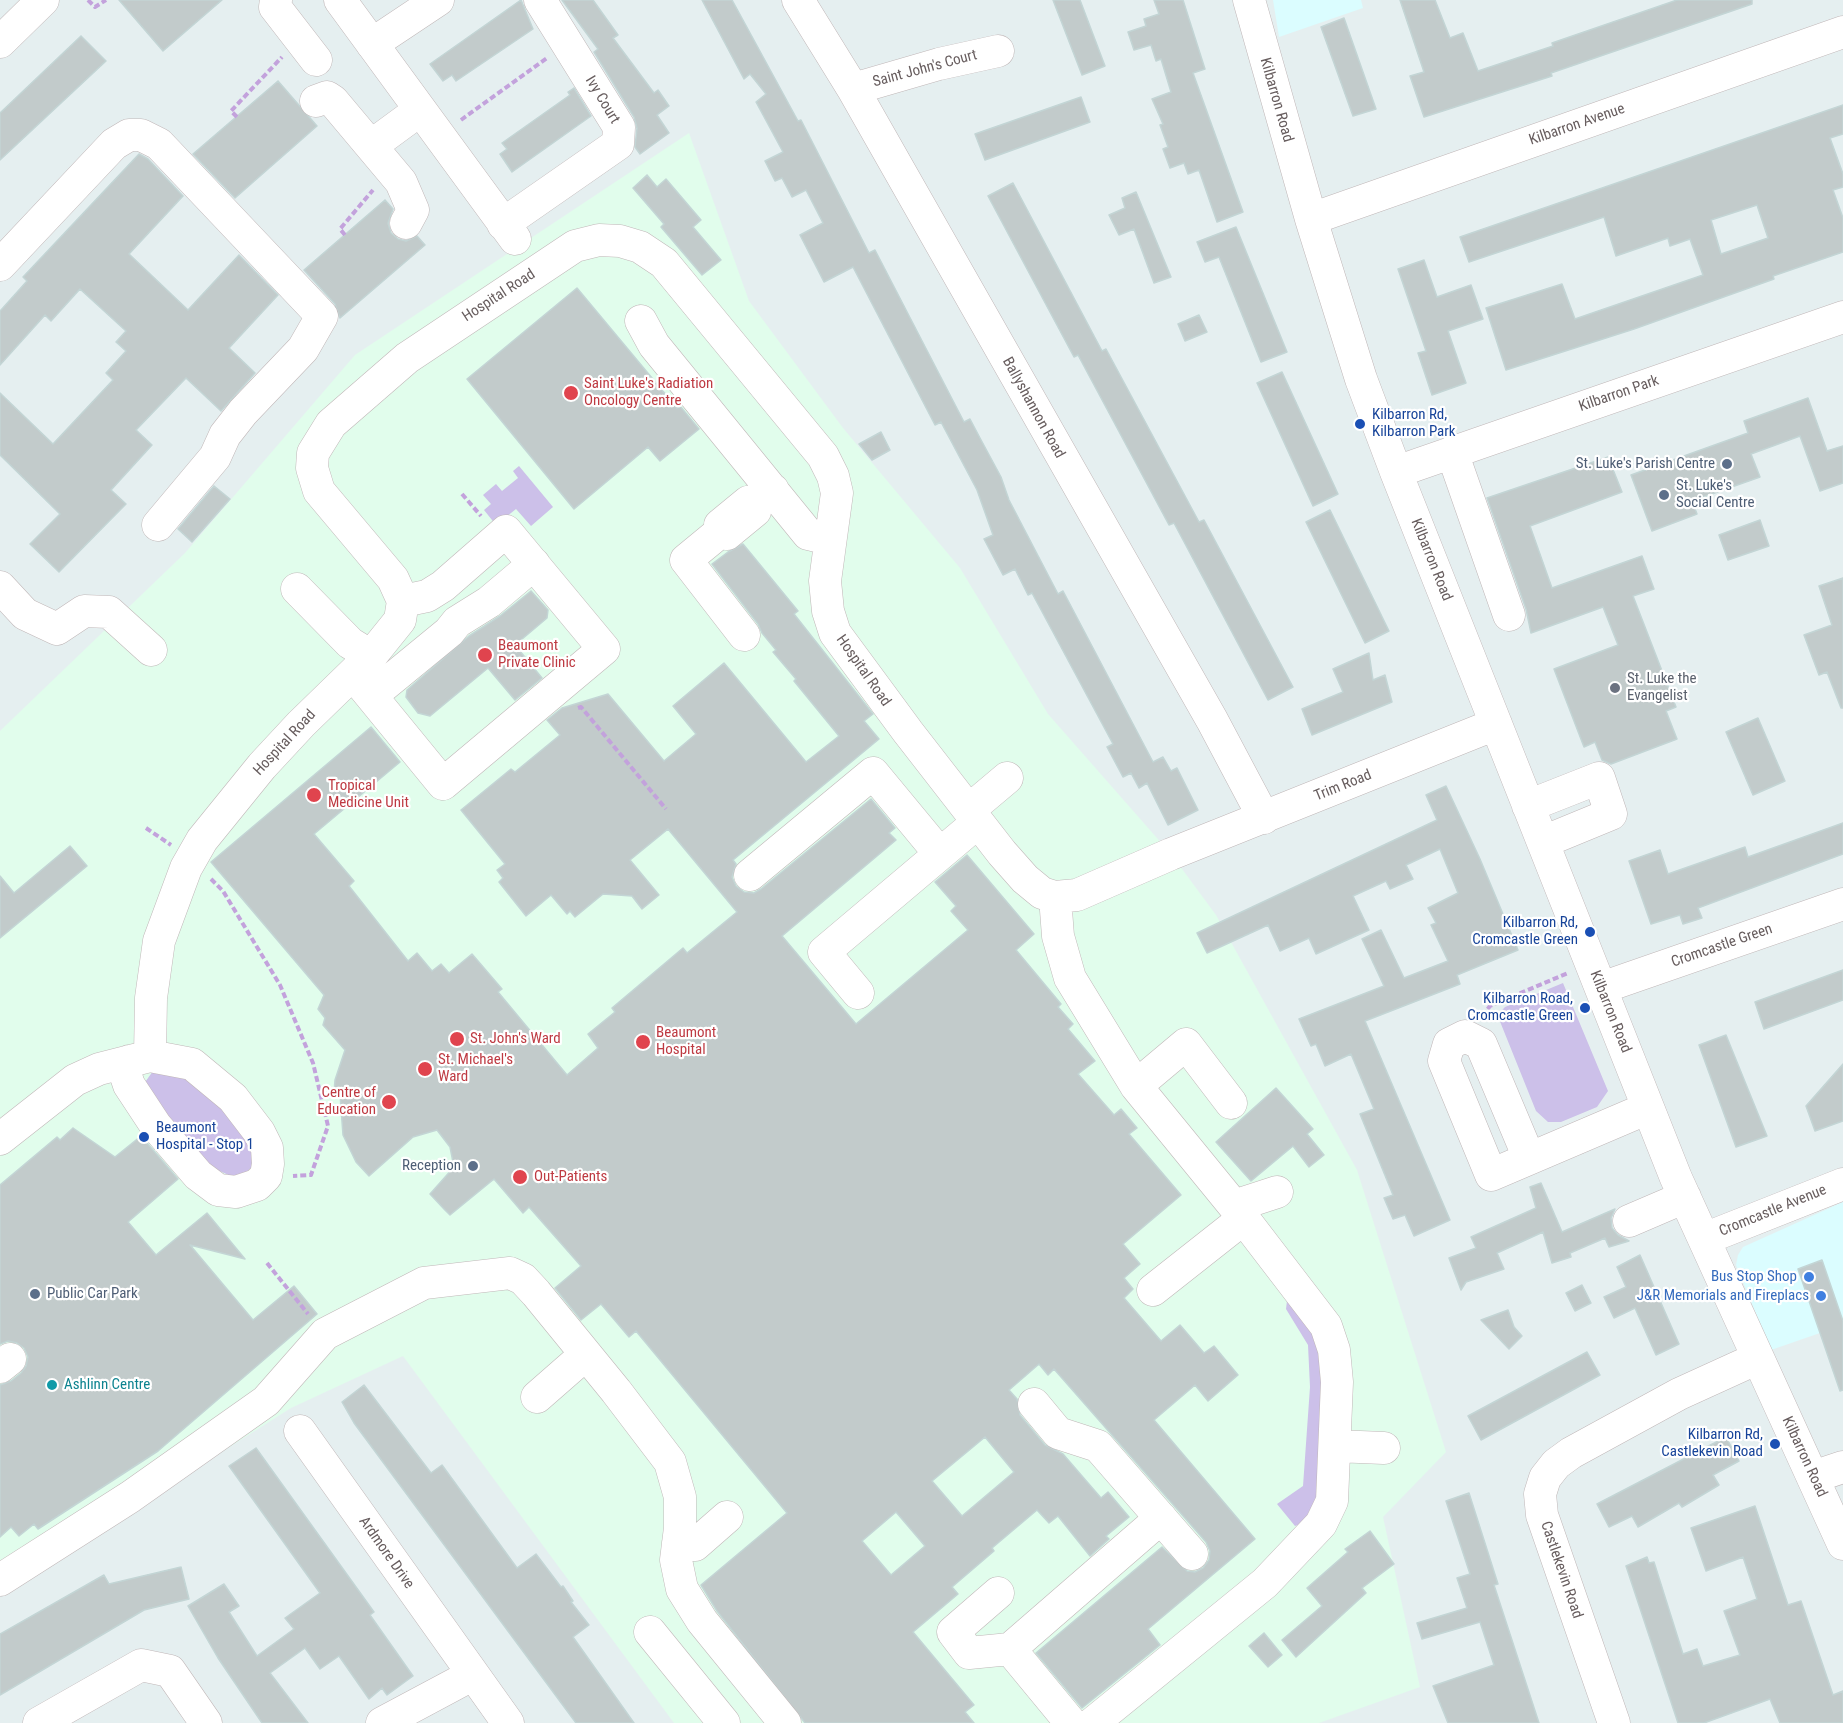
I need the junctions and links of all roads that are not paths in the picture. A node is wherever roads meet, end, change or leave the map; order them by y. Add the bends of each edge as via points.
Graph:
1 (43, 0) edge
2 (276, 0) edge
3 (340, 0) edge
4 (438, 0) edge
5 (540, 0) edge
6 (798, 0) edge
7 (1250, 0) edge
8 (1843, 32) edge
9 (0, 42) edge
10 (372, 44) junction
11 (308, 51) road end
12 (998, 51) dead end
13 (853, 89) junction
14 (316, 101) dead end
15 (420, 110) junction
16 (381, 157) junction
17 (1311, 219) junction
18 (406, 223) dead end
19 (0, 266) edge
20 (1843, 316) edge
21 (641, 321) dead end
22 (1452, 452) junction
23 (1396, 472) junction
24 (764, 497) junction
25 (158, 525) dead end
26 (829, 539) junction
27 (534, 564) junction
28 (0, 587) edge
29 (297, 589) dead end
30 (403, 601) junction
31 (1509, 615) dead end
32 (744, 635) dead end
33 (151, 650) dead end
34 (365, 675) junction
35 (1496, 724) junction
36 (1007, 778) dead end
37 (1528, 806) junction
38 (974, 816) junction
39 (1264, 818) junction
40 (1543, 842) junction
41 (940, 854) junction
42 (750, 875) dead end
43 (1055, 897) junction
44 (1843, 904) edge
45 (1596, 976) junction
46 (858, 993) dead end
47 (139, 1059) junction
48 (1136, 1086) junction
49 (1231, 1103) dead end
50 (1648, 1108) junction
51 (3, 1130) edge
52 (1529, 1158) junction
53 (1843, 1184) edge
54 (1277, 1192) dead end
55 (1685, 1197) junction
56 (1239, 1213) junction
57 (1629, 1221) dead end
58 (1704, 1239) junction
59 (1153, 1290) dead end
60 (585, 1355) junction
61 (1758, 1358) junction
62 (537, 1397) dead end
63 (1034, 1404) dead end
64 (300, 1431) dead end
65 (1335, 1446) junction
66 (1384, 1448) dead end
67 (1843, 1467) edge
68 (1813, 1477) junction
69 (727, 1517) dead end
70 (1161, 1518) junction
71 (678, 1543) junction
72 (1843, 1544) edge
73 (1192, 1554) dead end
74 (0, 1580) edge
75 (998, 1593) dead end
76 (702, 1621) junction
77 (1010, 1649) junction
78 (472, 1675) junction
79 (39, 1723) edge
80 (206, 1723) edge
81 (382, 1723) edge
82 (508, 1723) edge
83 (724, 1723) edge
84 (785, 1723) edge
85 (1071, 1723) edge
86 (1093, 1723) edge
87 (1614, 1723) edge

1 - 9 street
2 - 11 street via 275,8
3 - 10 street, Ivy Court
4 - 10 street
5 - 15 street, Ivy Court via 619,127 618,144 509,231
6 - 13 street, Ballyshannon Road
7 - 17 street, Kilbarron Road
8 - 17 street, Kilbarron Avenue
10 - 15 street, Ivy Court
12 - 13 street, Saint John's Court
13 - 39 street, Ballyshannon Road
14 - 16 street via 327,97 333,101
15 - 16 street
16 - 18 street via 401,182 413,210
17 - 23 street, Kilbarron Road via 1361,379
19 - 25 street via 114,144 129,135 141,135 159,144 322,316 303,349 243,412 225,435 216,457
20 - 22 street, Kilbarron Park
21 - 24 street via 654,345
22 - 23 street, Kilbarron Park
22 - 31 street
23 - 35 street, Kilbarron Road
24 - 26 street via 808,534
24 - 32 street via 755,511 727,534 720,532 686,560
26 - 30 street, Hospital Road via 837,492 823,456 664,263 640,246 599,240 575,246 407,358 331,424 313,453 318,491 393,579
26 - 38 street, Hospital Road via 825,581 835,633
27 - 30 street via 506,531 427,596
27 - 34 street via 449,632
27 - 34 street via 604,649 443,784
28 - 33 street via 26,614 57,629 84,611 110,612
29 - 34 street via 350,643
30 - 34 street, Hospital Road via 400,620
34 - 47 street, Hospital Road via 301,724 202,840 159,941
35 - 37 street, Kilbarron Road
35 - 39 street, Trim Road
36 - 38 street
37 - 40 street, Kilbarron Road
37 - 40 street via 1599,778 1611,814
38 - 41 street
38 - 43 street, Hospital Road via 1025,879 1042,893
39 - 43 street, Trim Road via 1077,895
40 - 45 street, Kilbarron Road
41 - 42 street via 873,773
41 - 46 street via 824,952
43 - 48 street via 1058,936 1070,978
44 - 45 street, Cromcastle Green
45 - 50 street, Kilbarron Road
47 - 47 street, Hospital Road via 192,1064 233,1098 260,1132 267,1148 266,1176 257,1185 236,1192 218,1190 198,1176 133,1092 125,1073
47 - 51 street via 75,1080
48 - 49 street via 1186,1044
48 - 56 street
50 - 52 street
50 - 55 street, Kilbarron Road
52 - 52 street via 1491,1175 1443,1061 1449,1044 1465,1036 1481,1044
53 - 58 street, Cromcastle Avenue
54 - 56 street
55 - 57 street
55 - 58 street, Kilbarron Road
56 - 59 street
56 - 65 street via 1326,1326 1334,1350 1337,1382
58 - 61 street, Kilbarron Road
60 - 62 street
60 - 71 street via 670,1462 680,1497
60 - 74 street via 523,1279 510,1274 424,1283 325,1334 266,1401 130,1497
61 - 68 street, Kilbarron Road
61 - 87 street, Castlekevin Road via 1679,1394 1571,1453 1545,1478 1540,1494 1542,1515
63 - 70 street via 1058,1433 1098,1446
64 - 78 street, Ardmore Drive
65 - 66 street
65 - 86 street via 1332,1501 1321,1524 1301,1548 1265,1583
67 - 68 street
68 - 72 street, Kilbarron Road
69 - 71 street via 695,1545
70 - 73 street
70 - 77 street
71 - 76 street via 676,1560 682,1590
75 - 77 street via 953,1632 969,1653
76 - 83 street via 658,1642
76 - 84 street
77 - 85 street
78 - 81 street
78 - 82 street, Ardmore Drive
79 - 80 street via 141,1665 170,1671

